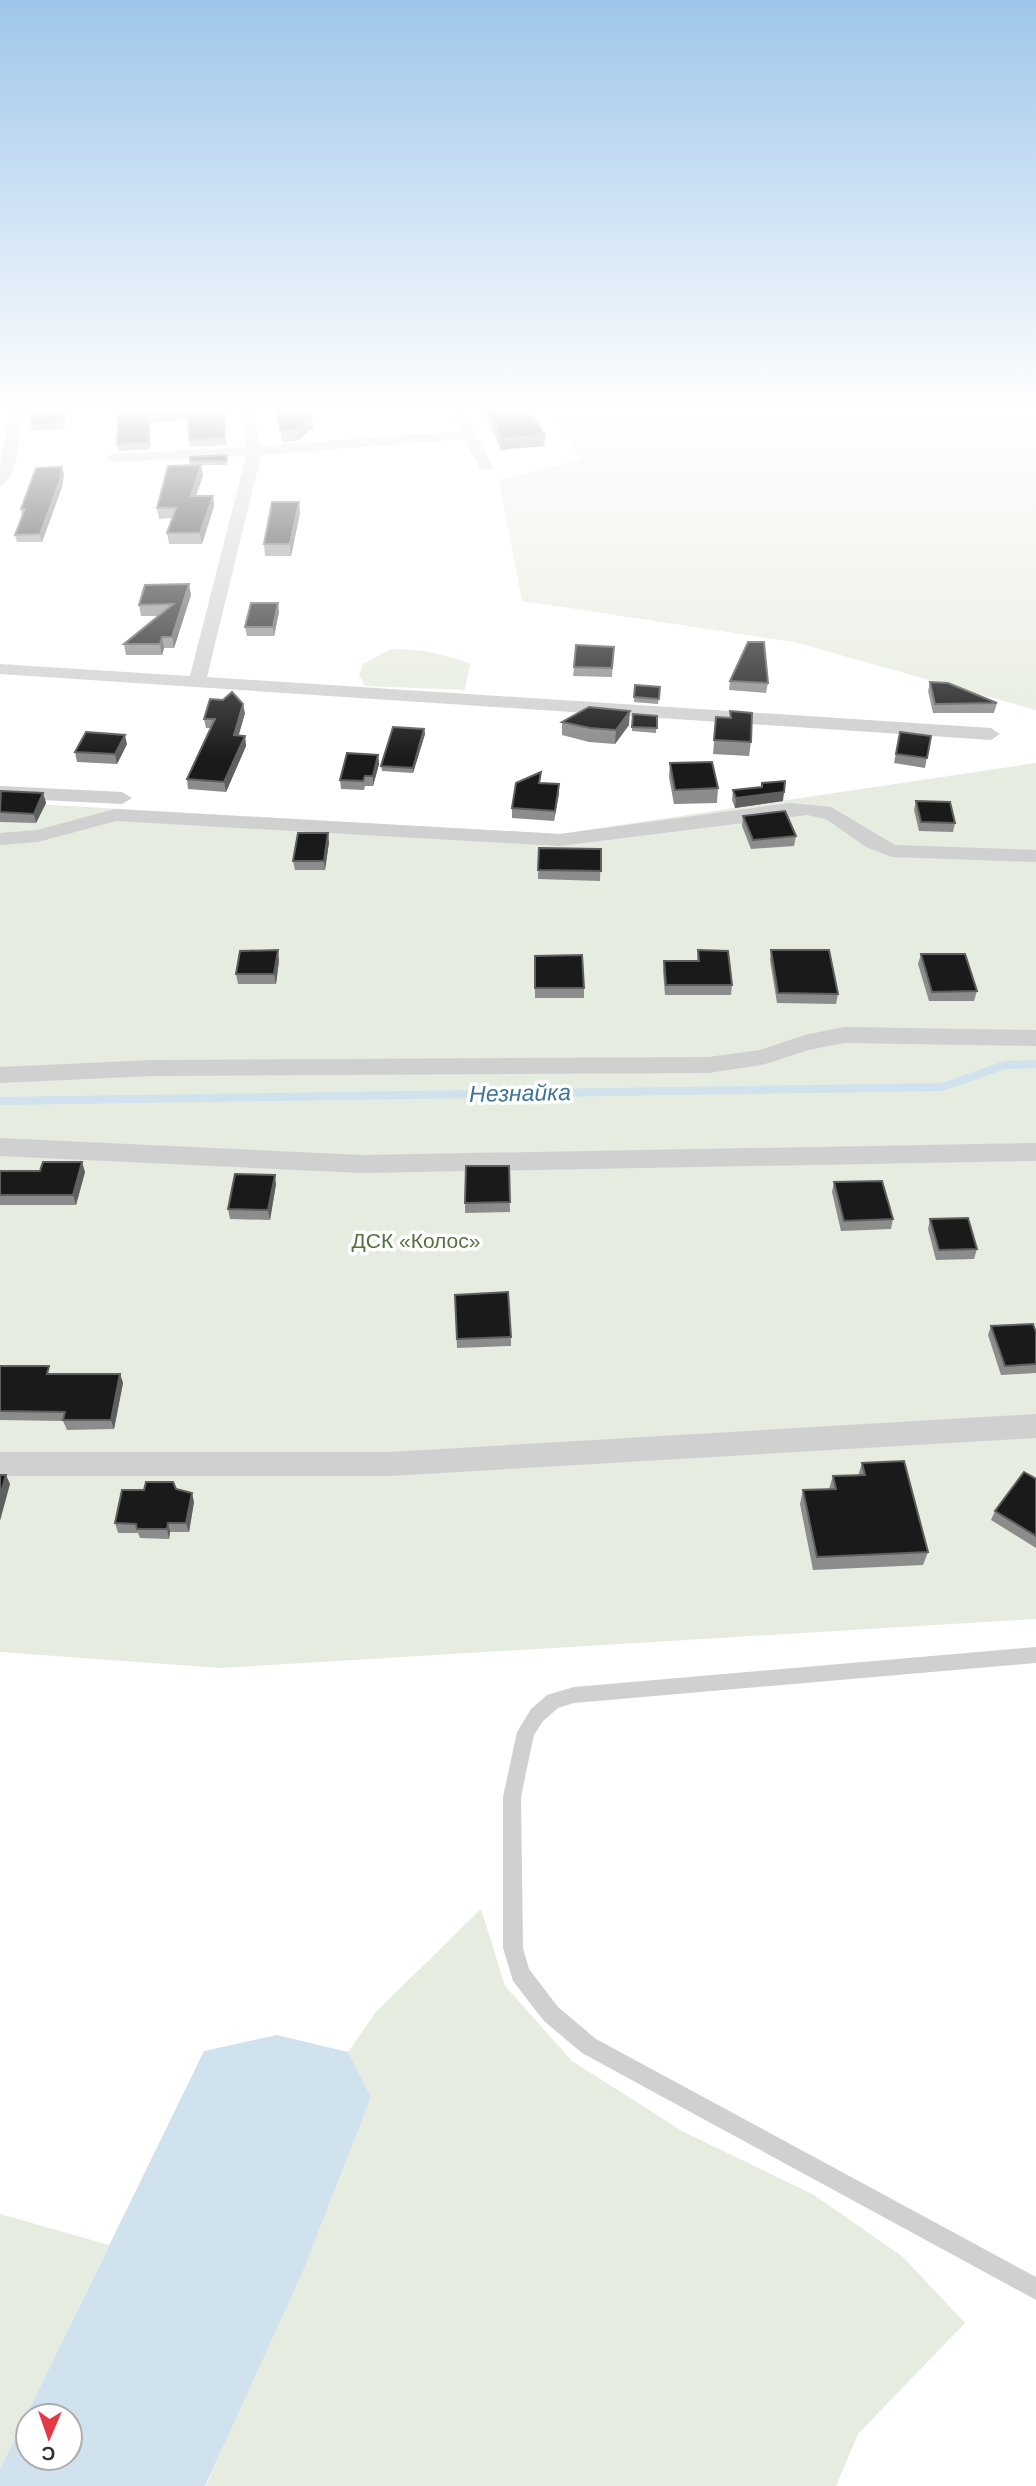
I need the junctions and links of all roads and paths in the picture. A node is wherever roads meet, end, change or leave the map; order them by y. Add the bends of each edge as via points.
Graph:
1 (236, 526) edge
2 (0, 669) edge
3 (197, 683) junction
4 (991, 734) dead end
5 (0, 792) edge
6 (122, 798) dead end
7 (0, 839) edge
8 (1036, 856) edge
9 (1036, 1038) edge
10 (0, 1075) edge
11 (0, 1147) edge
12 (1036, 1152) edge
13 (1036, 1426) edge
14 (0, 1464) edge
15 (1036, 1655) edge
16 (1036, 2289) edge

1 - 3 street
2 - 3 street
3 - 4 street
5 - 6 street
7 - 8 street via 38,836 126,815 559,840 808,809 823,811 875,846 892,850
9 - 10 street via 844,1035 762,1057 708,1065 152,1068
11 - 12 street via 362,1164
13 - 14 street via 390,1464
15 - 16 lane via 574,1695 553,1701 526,1732 512,1797 513,1948 520,1974 551,2014 589,2046

